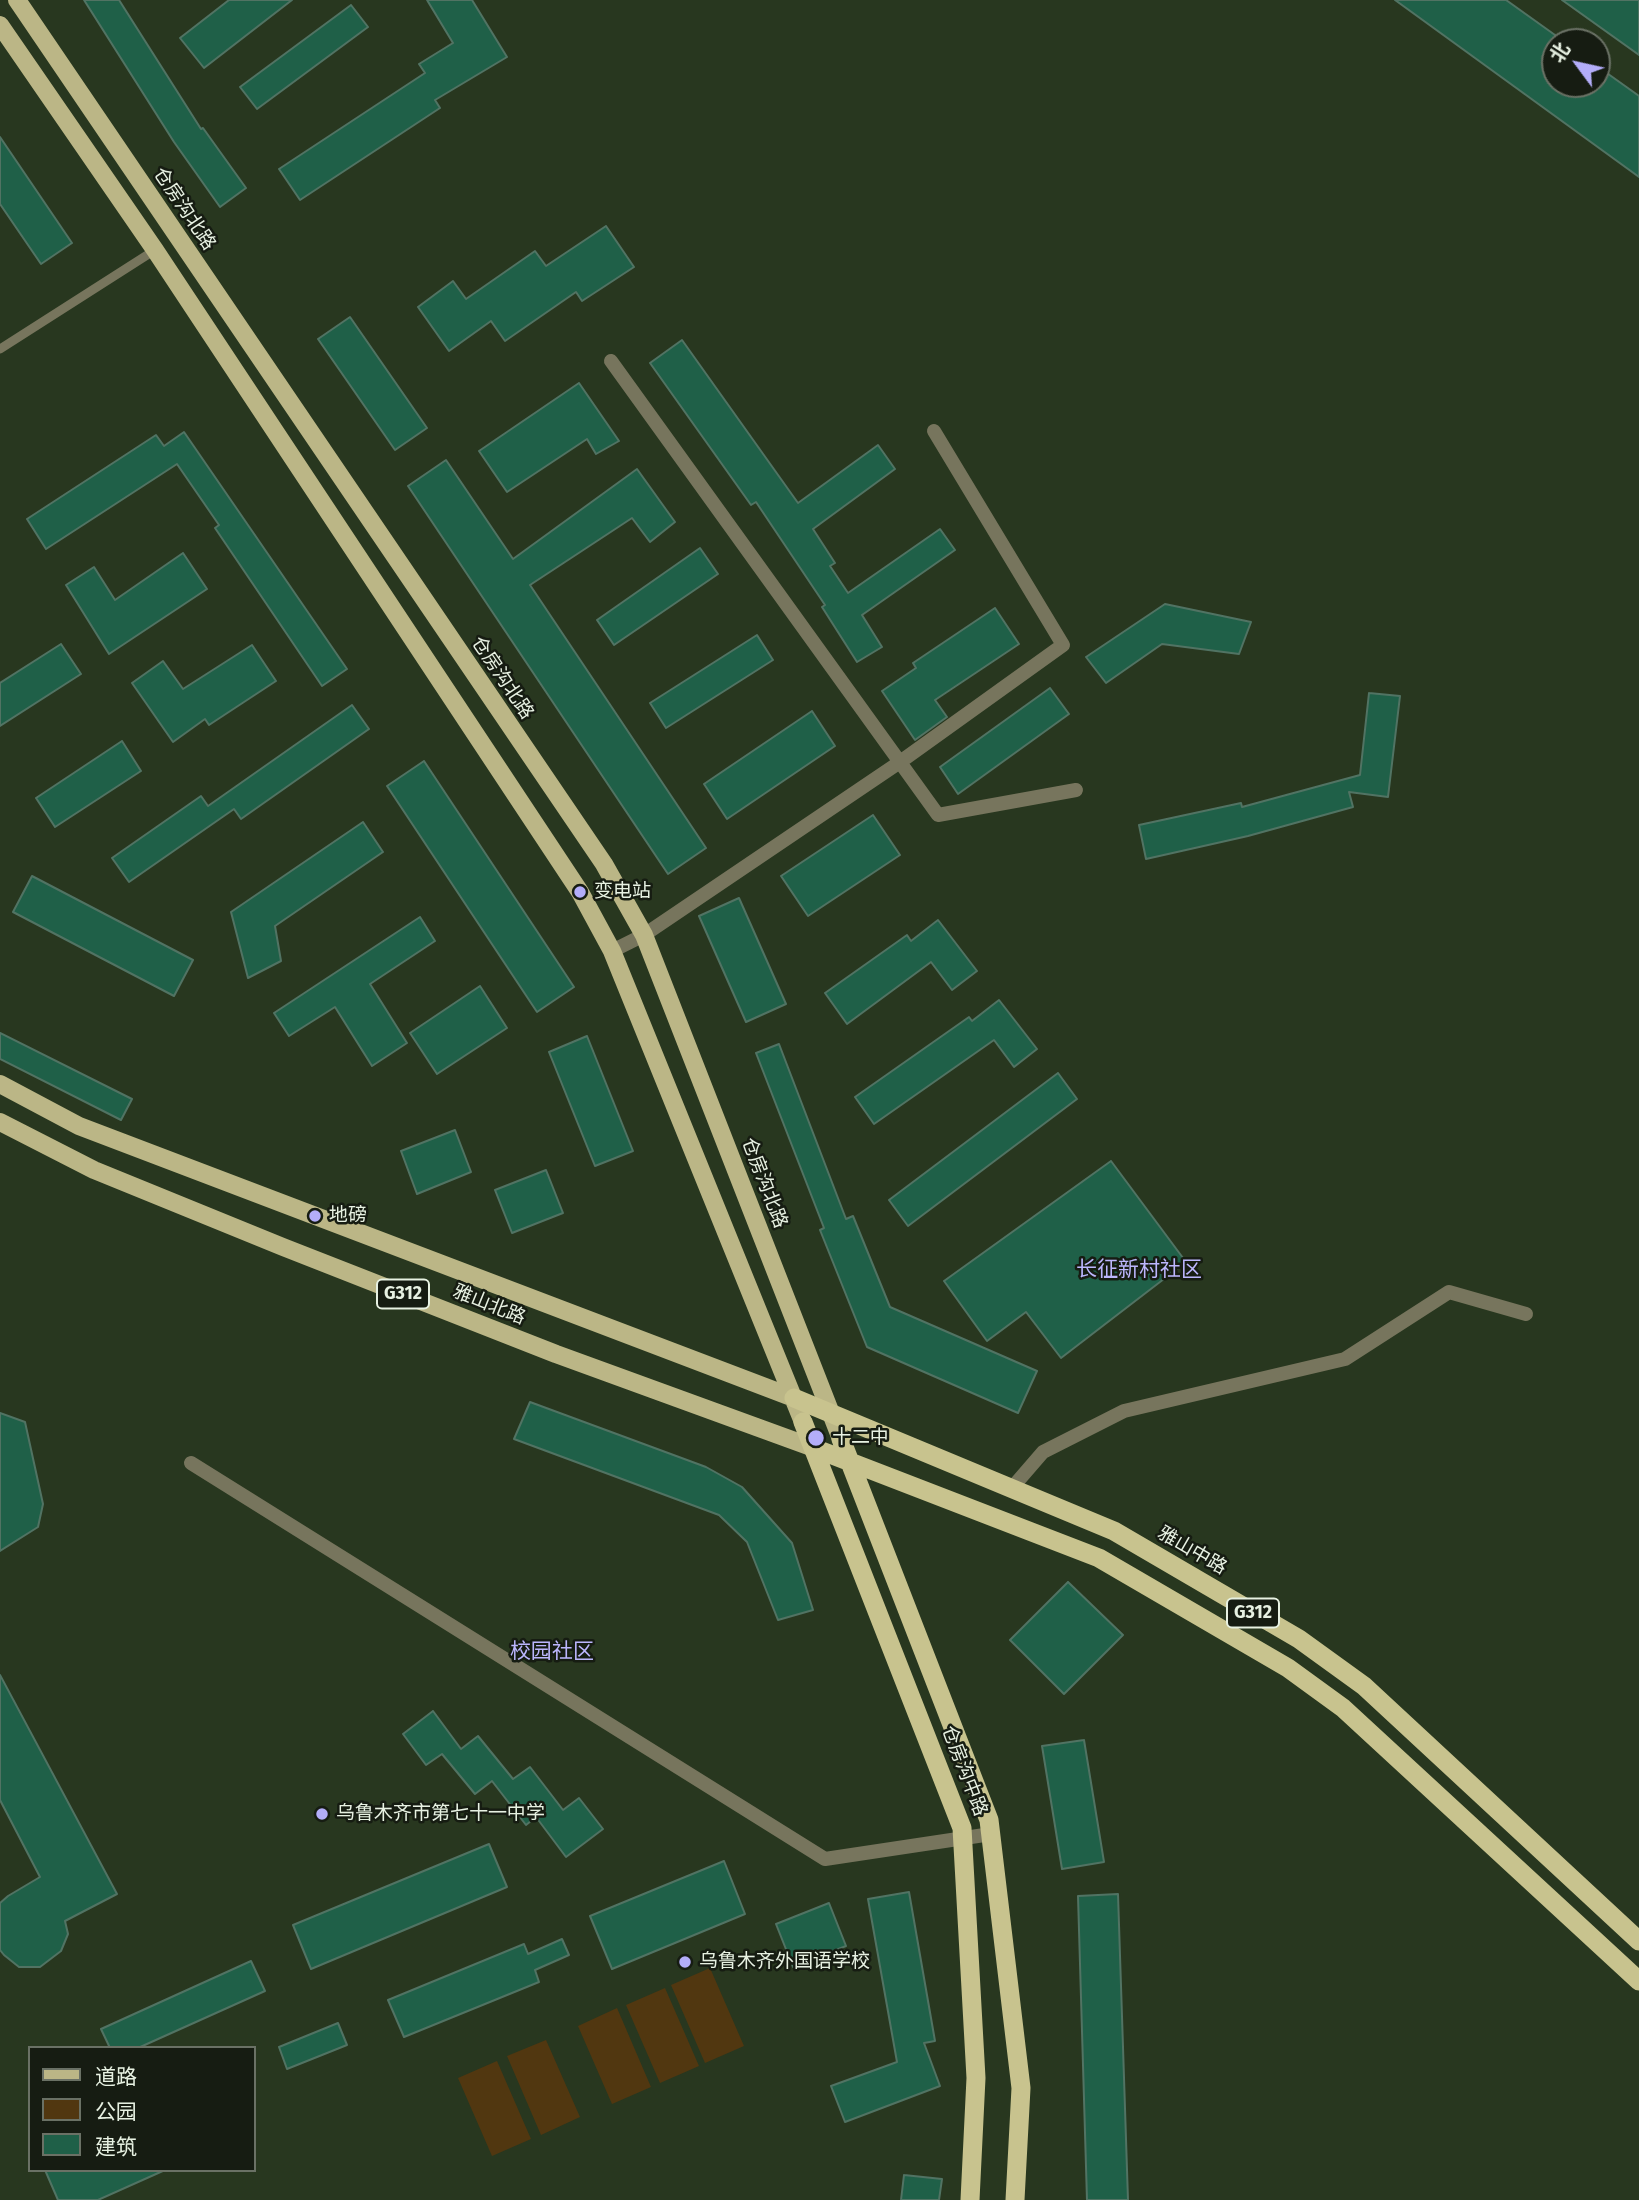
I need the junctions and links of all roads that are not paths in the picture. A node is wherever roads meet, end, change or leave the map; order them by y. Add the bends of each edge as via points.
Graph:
1 (17, 0) edge
2 (0, 25) edge
3 (155, 250) junction
4 (0, 349) edge
5 (611, 361) dead end
6 (934, 431) dead end
7 (900, 762) junction
8 (1076, 790) dead end
9 (644, 934) junction
10 (612, 951) junction
11 (0, 1084) edge
12 (0, 1122) edge
13 (1526, 1314) dead end
14 (794, 1398) junction
15 (831, 1413) junction
16 (803, 1422) joint
17 (841, 1438) joint
18 (814, 1448) junction
19 (850, 1462) junction
20 (191, 1463) dead end
21 (1011, 1489) junction
22 (991, 1834) junction
23 (964, 1838) junction
24 (1639, 1941) edge
25 (1639, 1981) edge
26 (971, 2200) edge
27 (1015, 2200) edge

1 - 9 main road, 仓房沟北路 via 604,864
2 - 3 main road
3 - 4 lane
3 - 10 main road via 580,892
5 - 7 street
6 - 7 street via 1063,646
7 - 8 street via 938,815
7 - 9 street
9 - 10 street
9 - 15 main road, 仓房沟北路
10 - 14 main road
11 - 14 main road, 雅山北路 / G312 via 79,1126
12 - 18 main road, 雅山北路 / G312 via 94,1170 296,1252
13 - 21 street via 1449,1292 1345,1359 1124,1410 1044,1452
14 - 15 highway, 雅山中路 / G312
14 - 16 main road
15 - 17 main road, 仓房沟北路
15 - 21 highway, 雅山中路 / G312
16 - 18 highway, 仓房沟中路
17 - 19 highway, 仓房沟中路
18 - 19 highway, G312
18 - 23 highway, 仓房沟中路
19 - 22 highway, 仓房沟中路
19 - 25 highway, G312 via 1099,1558 1288,1668 1343,1708
20 - 23 street via 825,1859
21 - 24 highway, 雅山中路 / G312 via 1114,1531 1299,1639 1364,1686
22 - 23 street
22 - 27 highway, 仓房沟中路 via 1021,2088
23 - 26 highway, 仓房沟中路 via 976,2078

